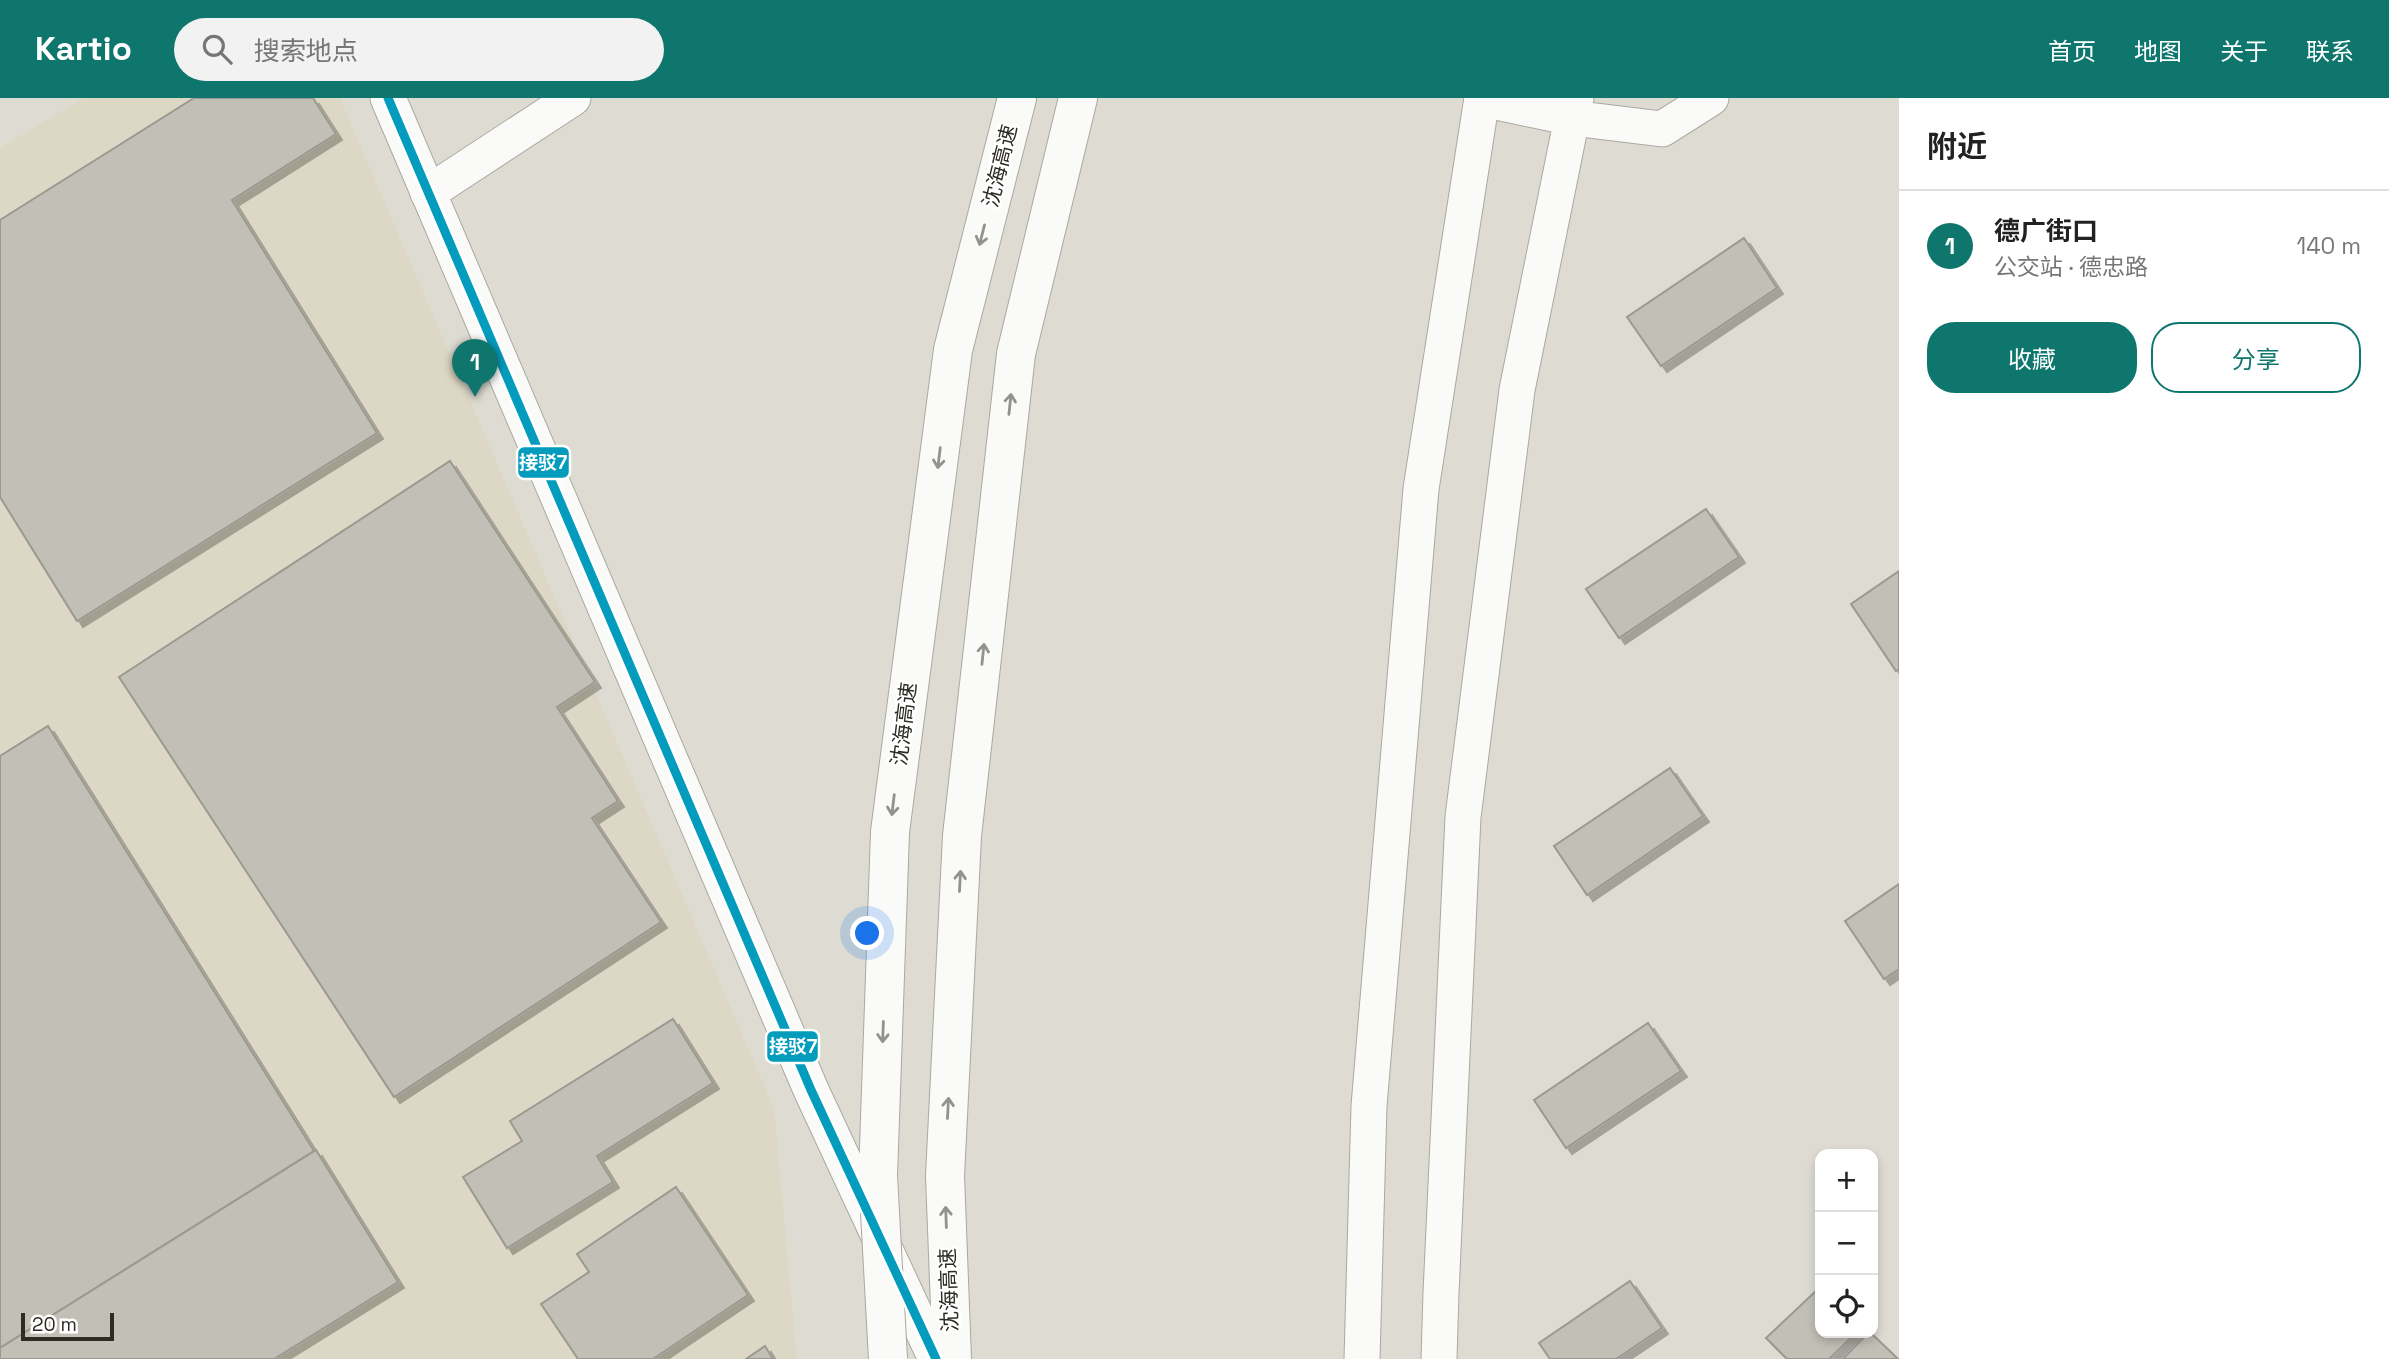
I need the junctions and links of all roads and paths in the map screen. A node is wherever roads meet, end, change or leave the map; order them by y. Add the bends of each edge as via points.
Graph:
1 (388, 98) edge
2 (573, 98) edge
3 (1017, 98) edge
4 (1078, 98) edge
5 (1711, 98) edge
6 (1482, 99) edge
7 (1574, 108) edge
8 (428, 192) junction
9 (888, 1359) edge
10 (936, 1359) edge
11 (952, 1359) edge
12 (1362, 1359) edge
13 (1439, 1359) edge

1 - 8 street
2 - 8 street
3 -> 9 highway, 沈海高速, bridge via 953,350 890,832 878,1177
11 -> 4 highway, 沈海高速 via 944,1176 962,836 1016,354
5 - 7 street via 1662,129
6 - 7 street
6 - 12 street via 1421,489 1369,1106
7 - 13 street via 1517,390 1463,817
8 - 10 street via 811,1090

